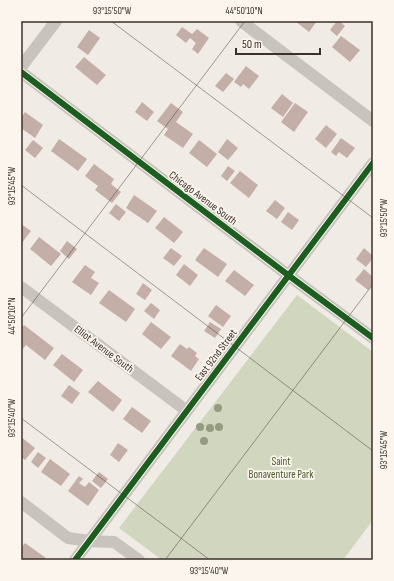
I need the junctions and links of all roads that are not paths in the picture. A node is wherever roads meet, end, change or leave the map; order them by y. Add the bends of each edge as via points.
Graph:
1 (56, 21) edge
2 (241, 21) edge
3 (21, 67) edge
4 (21, 72) edge
5 (373, 121) edge
6 (373, 162) edge
7 (288, 275) junction
8 (21, 288) edge
9 (373, 338) edge
10 (187, 412) junction
11 (21, 502) edge
12 (89, 541) junction
13 (75, 560) edge
14 (139, 560) edge

1 - 3 street
2 - 5 street
4 - 7 street, Chicago Avenue South
6 - 7 street, East 92nd Street
7 - 9 street, Chicago Avenue South
7 - 10 street, East 92nd Street
8 - 10 street, Elliot Avenue South
10 - 12 street, East 92nd Street
11 - 12 street via 68,538
12 - 13 street, East 92nd Street
12 - 14 street via 114,542

